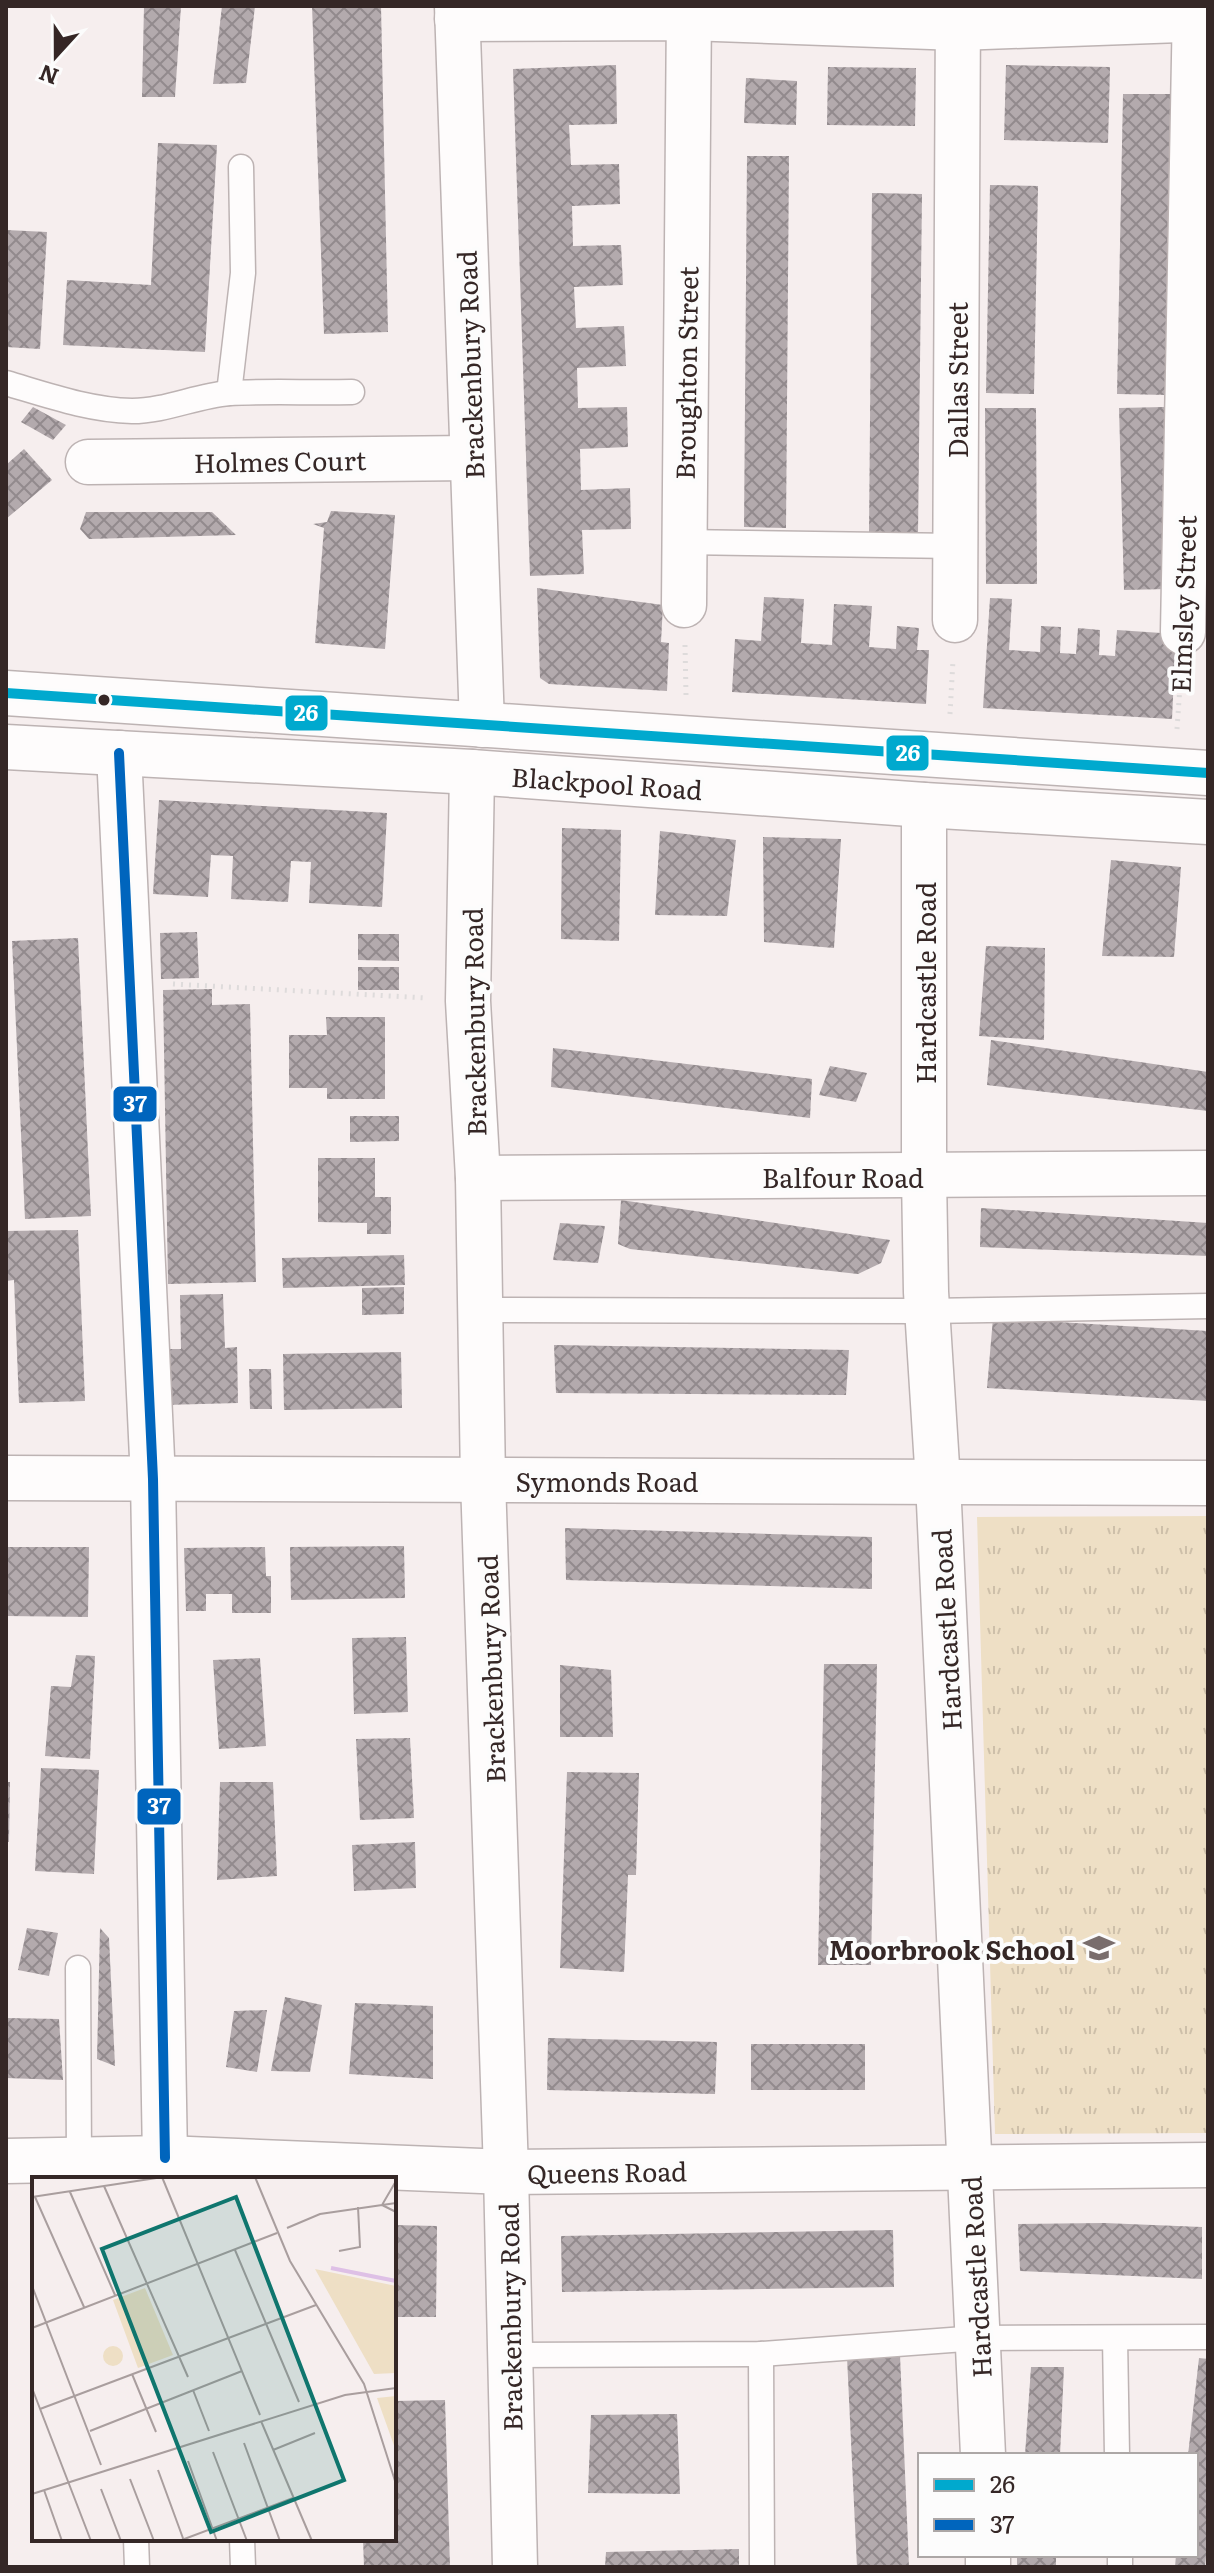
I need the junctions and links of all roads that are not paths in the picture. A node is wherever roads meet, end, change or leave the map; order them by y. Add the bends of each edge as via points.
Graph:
1 (457, 12) edge
2 (689, 12) edge
3 (1199, 15) edge
4 (958, 17) edge
5 (241, 167) dead end
6 (6, 383) edge
7 (352, 392) dead end
8 (229, 393) junction
9 (471, 458) junction
10 (88, 462) dead end
11 (683, 542) junction
12 (955, 546) junction
13 (684, 605) road end
14 (1192, 612) edge
15 (955, 620) road end
16 (6, 693) edge
17 (482, 725) junction
18 (6, 747) edge
19 (119, 753) junction
20 (472, 772) junction
21 (1191, 772) edge
22 (924, 805) junction
23 (1208, 822) edge
24 (1208, 1173) edge
25 (924, 1176) junction
26 (478, 1178) junction
27 (927, 1302) junction
28 (1208, 1306) edge
29 (481, 1310) junction
30 (6, 1478) edge
31 (153, 1479) junction
32 (483, 1480) junction
33 (938, 1482) junction
34 (1208, 1483) edge
35 (78, 1968) dead end
36 (165, 2158) junction
37 (79, 2160) junction
38 (6, 2161) edge
39 (1208, 2165) edge
40 (970, 2167) junction
41 (506, 2172) junction
42 (1208, 2337) edge
43 (978, 2338) junction
44 (1115, 2338) junction
45 (761, 2354) junction
46 (510, 2355) junction
47 (983, 2453) edge
48 (1117, 2453) edge
49 (136, 2541) edge
50 (242, 2541) edge
51 (137, 2567) edge
52 (243, 2567) edge
53 (515, 2567) edge
54 (762, 2567) edge

1 - 2 main road
1 - 9 main road, Brackenbury Road
2 - 4 main road
2 - 11 main road, Broughton Street
3 - 4 main road
3 - 14 main road, Elmsley Street
4 - 12 main road, Dallas Street
5 - 8 lane via 243,273
6 - 8 lane via 134,411
7 - 8 lane
9 - 10 main road, Holmes Court
9 - 17 main road, Brackenbury Road
11 - 12 lane
11 - 13 main road, Broughton Street
12 - 15 main road, Dallas Street
16 - 17 main road, Blackpool Road
17 - 21 main road, Blackpool Road
18 - 19 main road, Blackpool Road
19 - 20 main road, Blackpool Road
19 - 31 main road
20 - 22 main road, Blackpool Road
20 - 26 main road, Brackenbury Road via 468,1001
22 - 23 main road, Blackpool Road
22 - 25 main road, Hardcastle Road
24 - 25 main road, Balfour Road
25 - 26 main road, Balfour Road
25 - 27 main road, Hardcastle Road
26 - 29 main road, Brackenbury Road
27 - 28 lane
27 - 29 lane
27 - 33 main road, Hardcastle Road
29 - 32 main road, Brackenbury Road
30 - 31 main road, Symonds Road
31 - 32 main road, Symonds Road
31 - 36 main road
32 - 33 main road, Symonds Road
32 - 41 main road, Brackenbury Road
33 - 34 main road, Symonds Road
33 - 40 main road, Hardcastle Road
35 - 37 lane
36 - 37 main road, Queens Road
36 - 41 main road, Queens Road
37 - 38 main road, Queens Road
39 - 40 main road, Queens Road
40 - 41 main road, Queens Road
40 - 43 main road, Hardcastle Road
41 - 46 main road, Brackenbury Road
42 - 44 lane
43 - 44 lane
43 - 45 lane
43 - 47 main road, Hardcastle Road
44 - 48 lane
45 - 46 lane
45 - 54 lane
46 - 53 main road, Brackenbury Road
49 - 51 lane
50 - 52 lane

